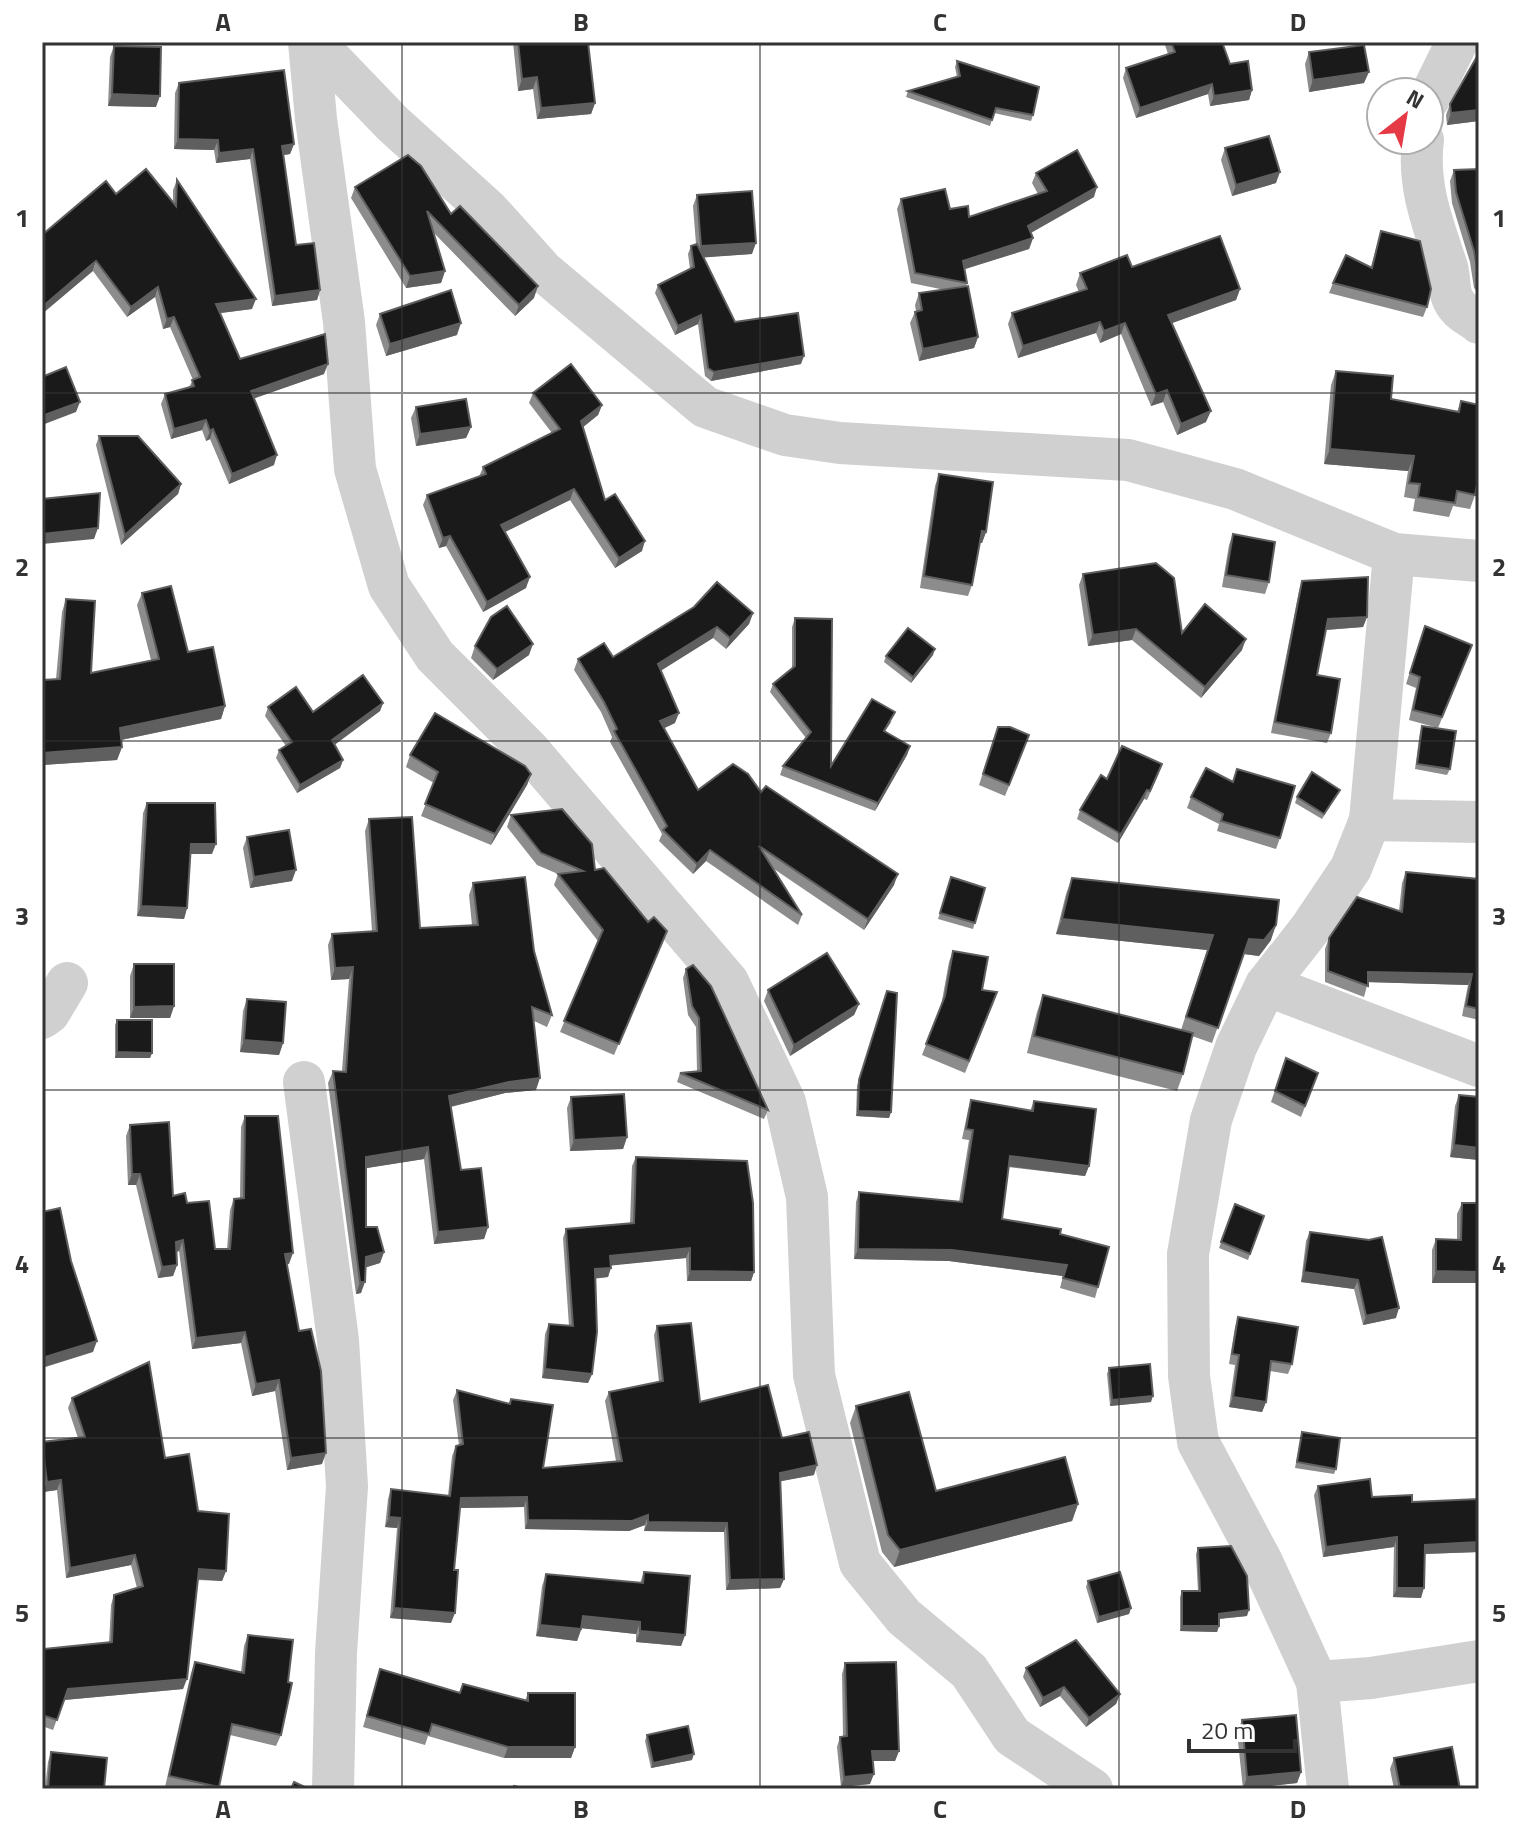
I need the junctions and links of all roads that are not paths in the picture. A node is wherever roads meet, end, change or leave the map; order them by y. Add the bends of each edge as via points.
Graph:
1 (311, 42) edge
2 (1457, 42) edge
3 (1440, 76) edge
4 (1421, 156) edge
5 (1479, 323) edge
6 (1394, 554) junction
7 (1479, 561) edge
8 (1370, 820) junction
9 (1479, 822) edge
10 (67, 983) dead end
11 (1266, 985) junction
12 (42, 1018) edge
13 (1479, 1066) edge
14 (304, 1082) dead end
15 (1479, 1661) edge
16 (1317, 1682) junction
17 (333, 1789) edge
18 (1092, 1789) edge
19 (1328, 1789) edge

1 - 6 street via 488,210 543,271 705,407 785,435 840,443 1128,460 1235,489
1 - 18 street via 316,119 344,322 355,469 389,586 435,656 528,749 728,982 785,1102 807,1197 814,1375 860,1563 904,1617 969,1671 1012,1736
2 - 3 street
4 - 5 street via 1428,217 1448,271 1449,292 1459,309
6 - 7 street
6 - 8 street
8 - 9 street
8 - 11 street via 1351,868
10 - 12 street
11 - 13 street
11 - 16 street via 1236,1047 1211,1120 1188,1254 1189,1376 1198,1442 1262,1562
14 - 17 street via 338,1340 347,1486
15 - 16 street
16 - 19 street

